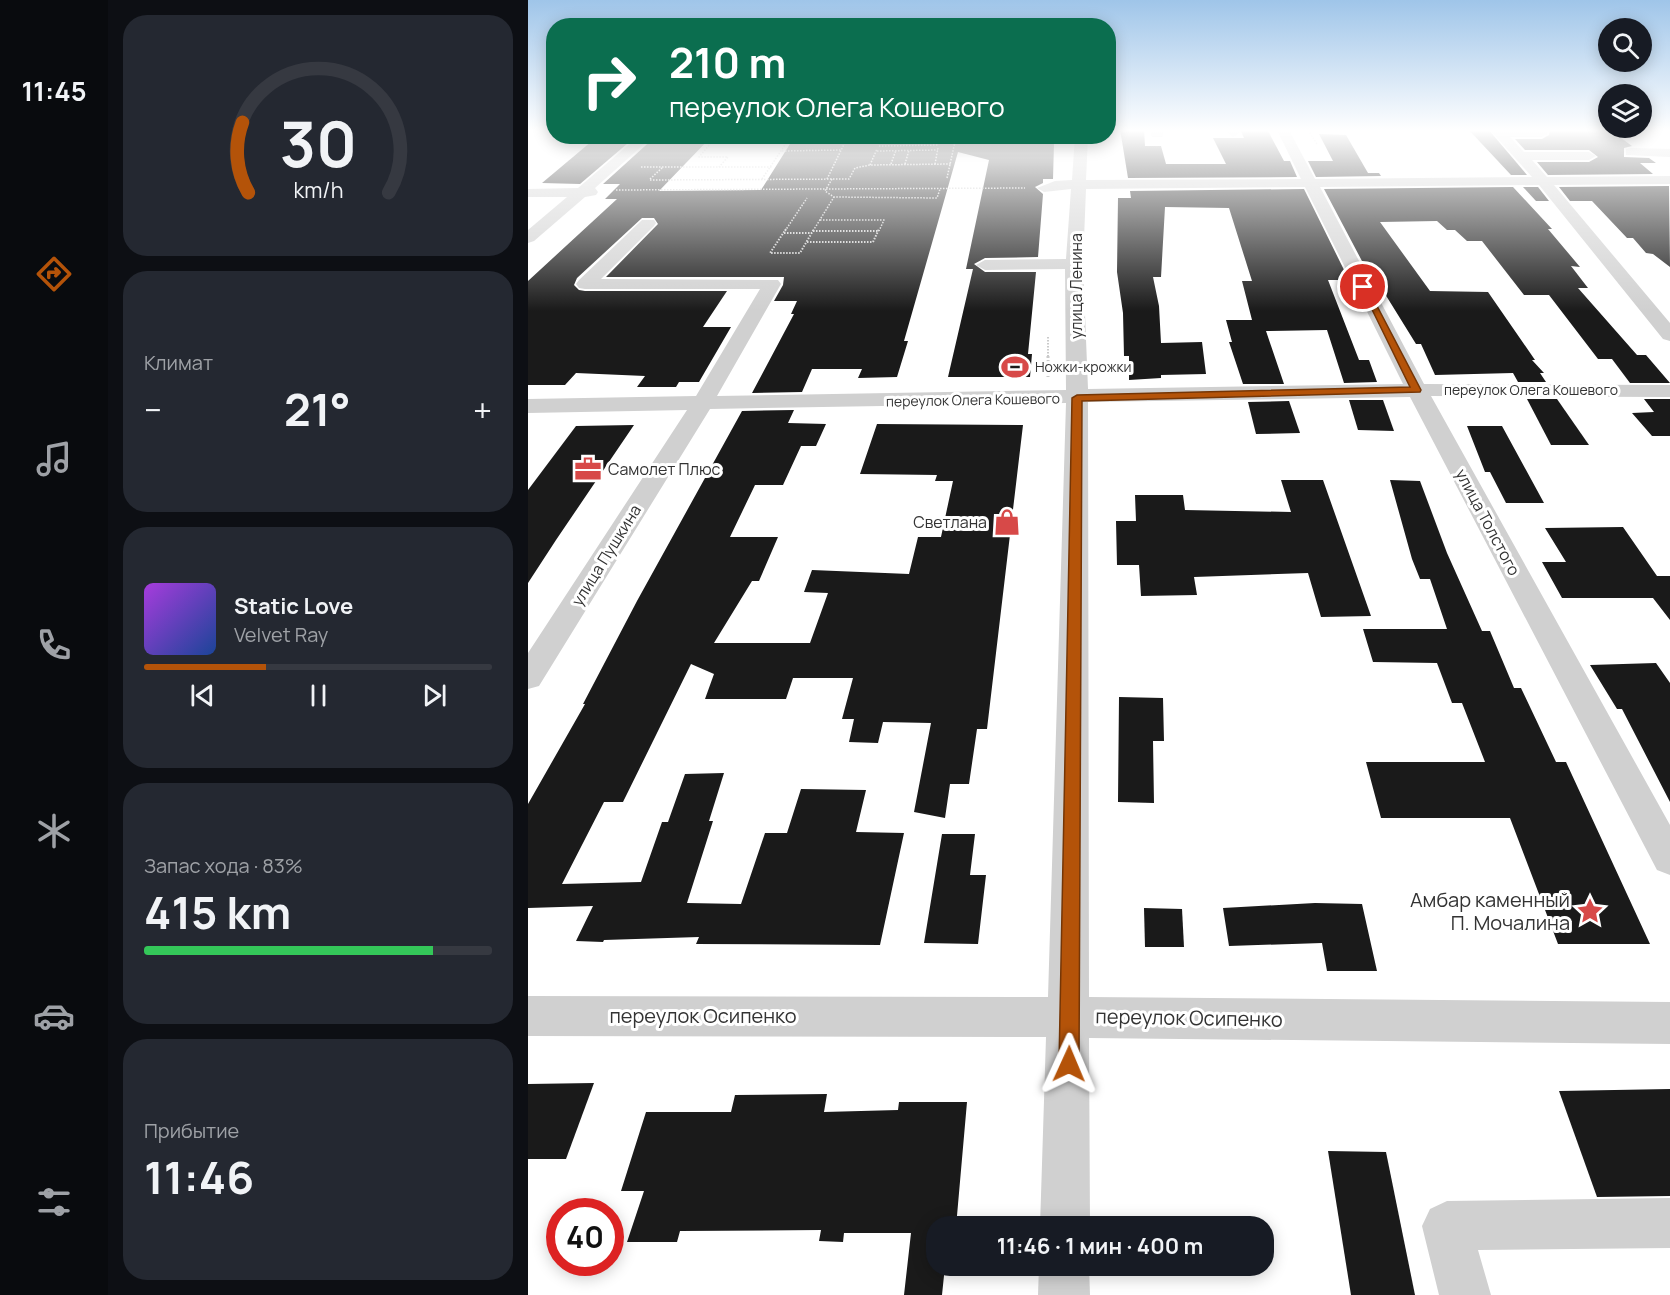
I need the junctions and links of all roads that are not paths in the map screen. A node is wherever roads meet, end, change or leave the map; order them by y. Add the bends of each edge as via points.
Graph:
1 (1078, 190) edge
2 (1313, 190) edge
3 (1552, 190) edge
4 (582, 192) junction
5 (528, 193) edge
6 (609, 193) road end
7 (648, 223) dead end
8 (528, 238) edge
9 (1074, 264) junction
10 (985, 265) dead end
11 (1670, 335) edge
12 (1417, 390) junction
13 (1670, 391) edge
14 (1077, 398) junction
15 (702, 404) junction
16 (528, 406) edge
17 (528, 678) edge
18 (1670, 859) edge
19 (528, 1016) edge
20 (1070, 1017) junction
21 (1670, 1023) edge
22 (1065, 1216) edge
23 (1670, 1223) edge
24 (1064, 1276) edge
25 (1064, 1295) edge
26 (1465, 1295) edge

1 - 9 street, улица Ленина
2 - 12 street, улица Толстого
3 - 11 street
4 - 5 street
4 - 6 street
4 - 8 street
7 - 15 street, улица Пушкина via 585,284 772,284
9 - 10 street
9 - 14 street, улица Ленина
12 - 13 street, переулок Олега Кошевого
12 - 14 street, переулок Олега Кошевого
12 - 18 street, улица Толстого
14 - 15 street, переулок Олега Кошевого
14 - 20 street, улица Ленина
15 - 16 street, переулок Олега Кошевого
15 - 17 street, улица Пушкина
19 - 20 street, переулок Осипенко
20 - 21 street, переулок Осипенко
20 - 22 street, улица Ленина
23 - 26 street via 1447,1226
24 - 25 street

